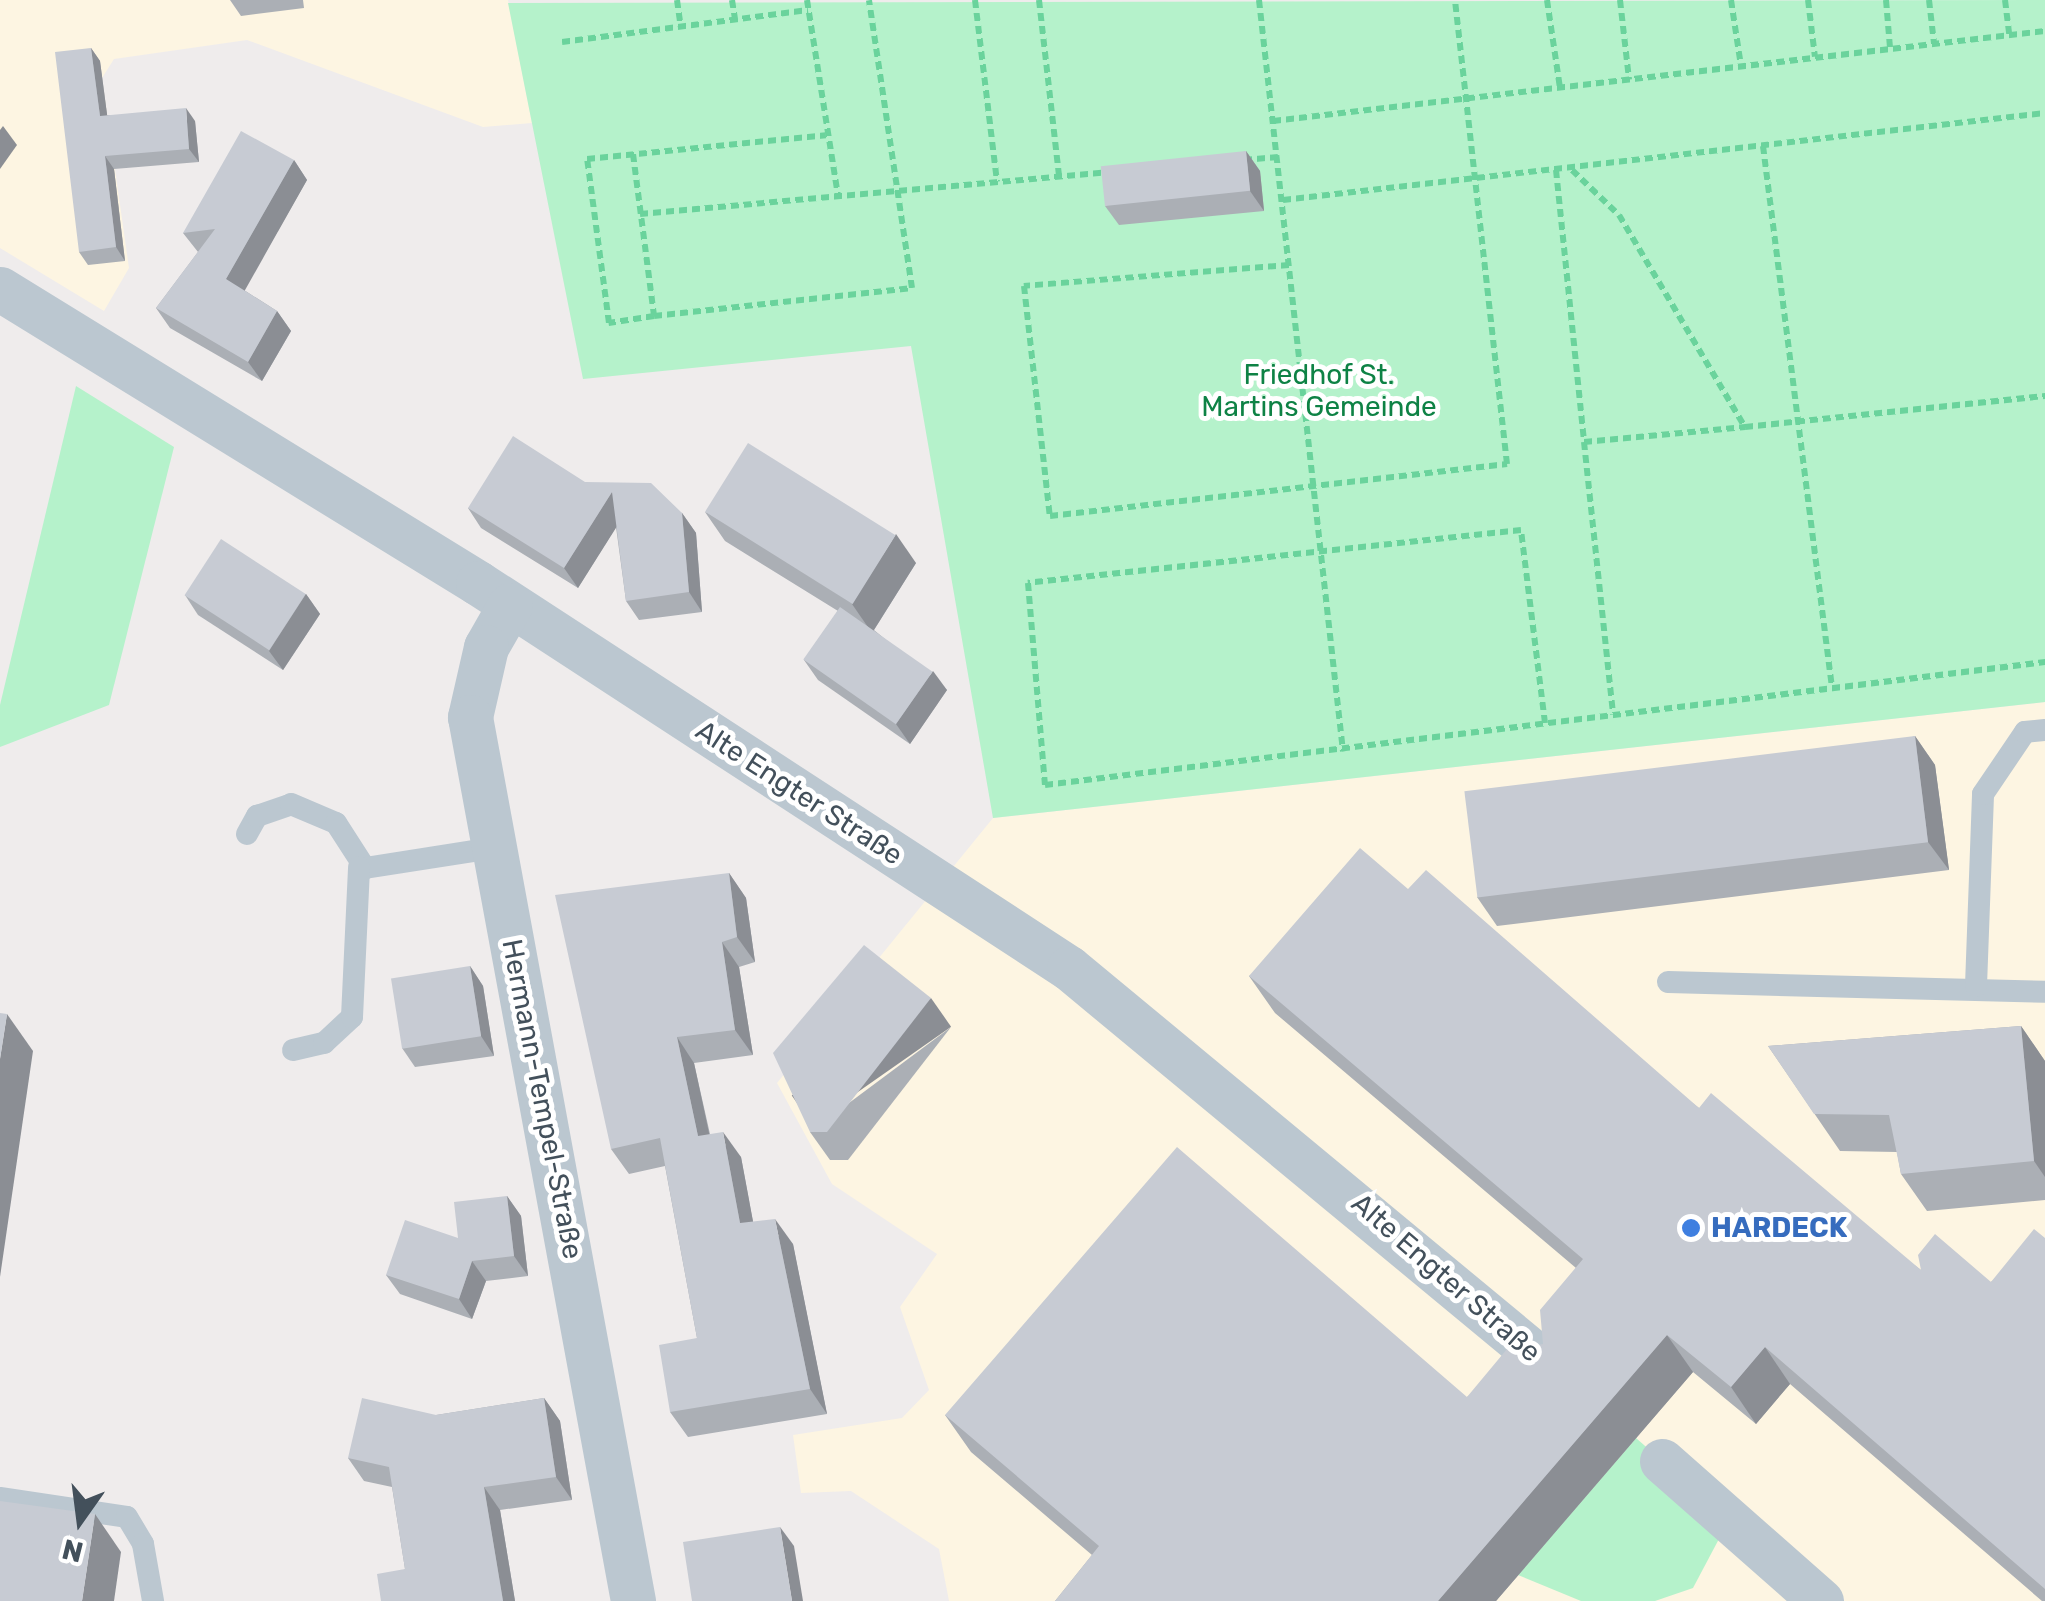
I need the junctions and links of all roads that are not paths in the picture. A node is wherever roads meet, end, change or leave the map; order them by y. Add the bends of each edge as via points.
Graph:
1 (0, 289) edge
2 (510, 604) junction
3 (2045, 730) edge
4 (247, 834) dead end
5 (494, 848) junction
6 (360, 867) junction
7 (1668, 982) dead end
8 (1976, 986) junction
9 (2045, 992) edge
10 (294, 1050) dead end
11 (1548, 1365) edge
12 (1662, 1461) dead end
13 (0, 1498) edge
14 (153, 1601) edge
15 (634, 1601) edge
16 (1821, 1601) edge

1 - 2 street, Alte Engter Straße
2 - 5 street, Hermann-Tempel-Straße via 486,647 470,717
2 - 11 street, Alte Engter Straße via 1068,968
3 - 8 lane via 2025,732 1984,794
4 - 6 lane via 276,804 308,806 336,822
5 - 6 lane
5 - 15 street, Hermann-Tempel-Straße
6 - 10 lane via 352,1017 324,1043
7 - 8 lane
8 - 9 lane
12 - 16 street
13 - 14 lane via 127,1518 143,1544

